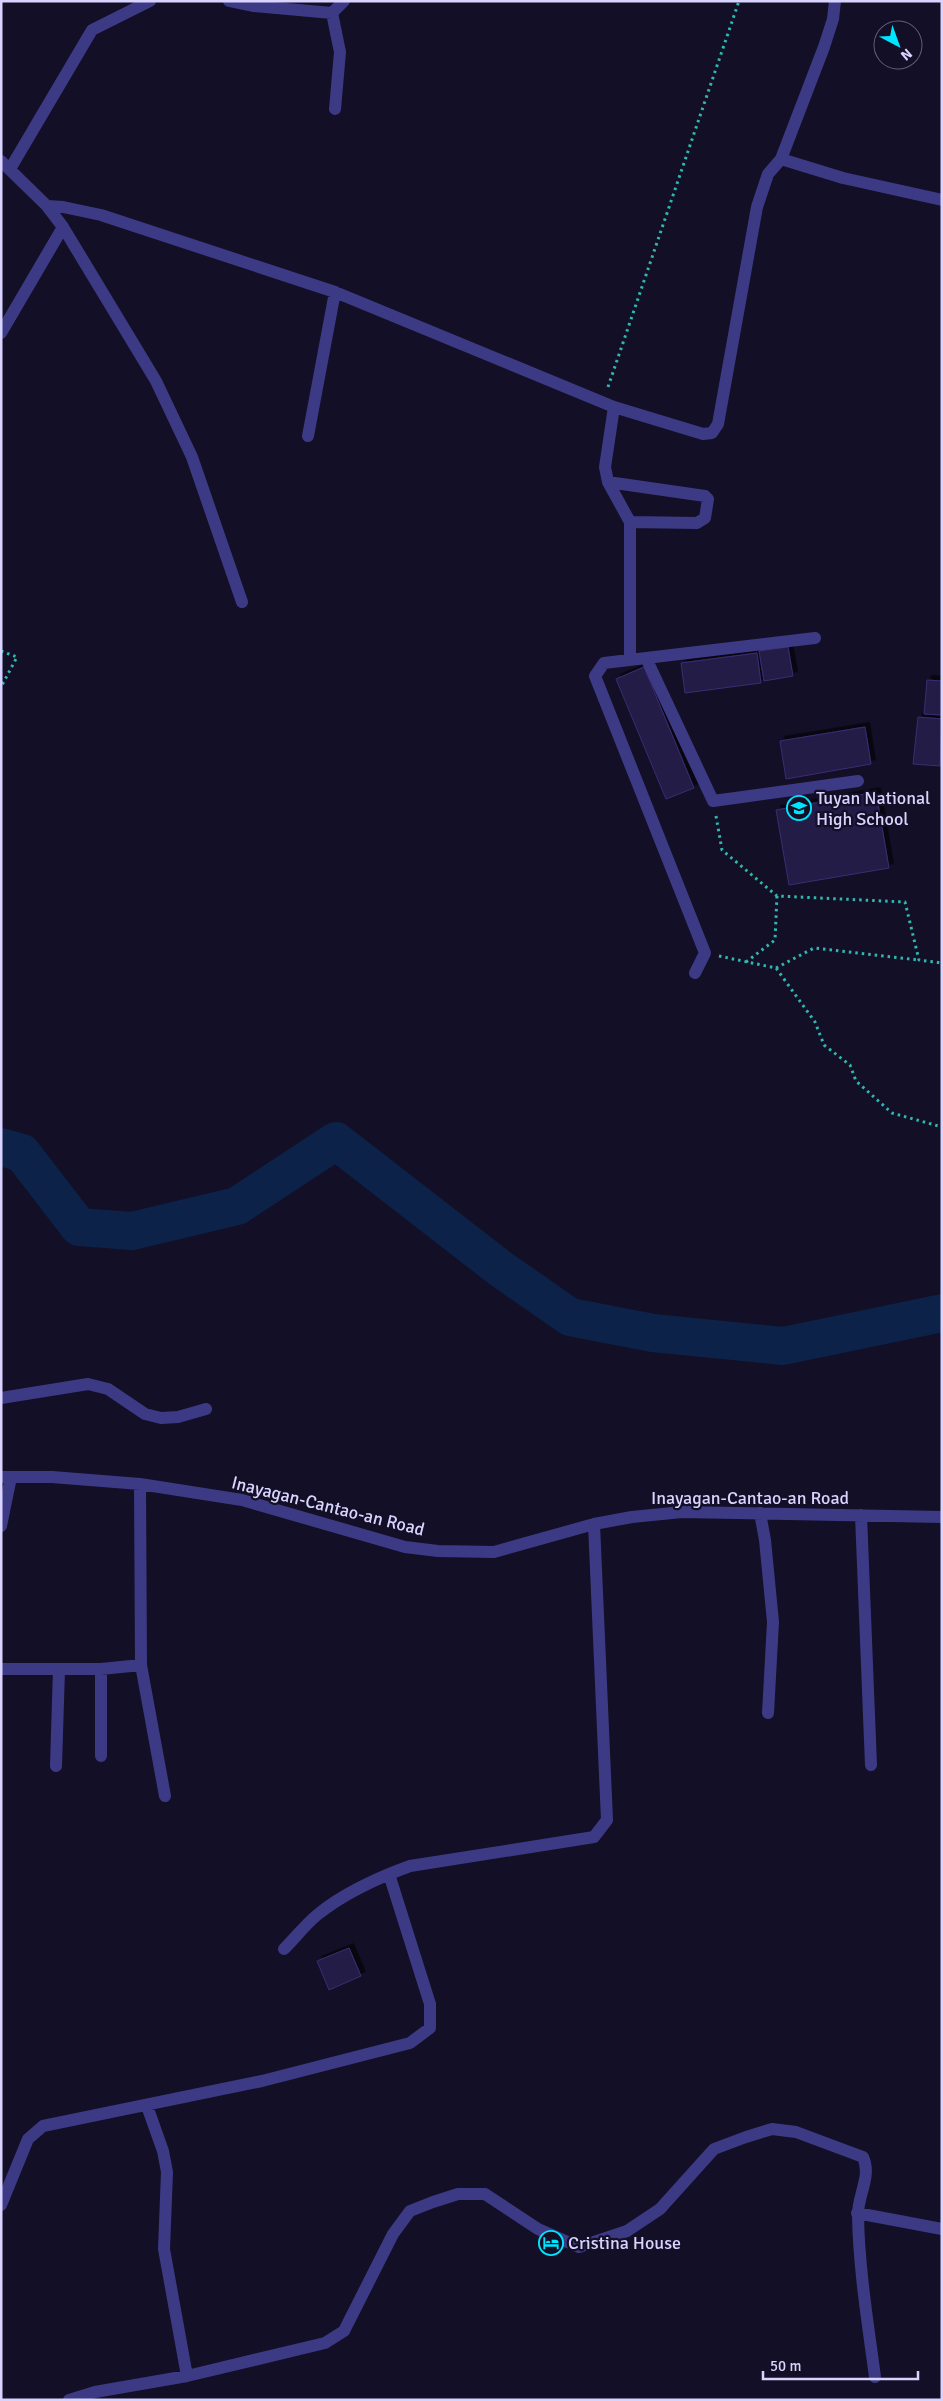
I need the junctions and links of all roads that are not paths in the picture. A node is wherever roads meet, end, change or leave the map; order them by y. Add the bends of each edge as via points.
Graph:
1 (150, 1) edge
2 (229, 1) edge
3 (344, 1) edge
4 (835, 1) edge
5 (332, 13) junction
6 (334, 108) dead end
7 (781, 159) junction
8 (6, 165) edge
9 (942, 200) edge
10 (47, 206) junction
11 (64, 227) junction
12 (335, 292) junction
13 (1, 333) edge
14 (609, 404) junction
15 (308, 436) dead end
16 (608, 482) junction
17 (630, 522) junction
18 (242, 602) dead end
19 (815, 638) dead end
20 (630, 658) junction
21 (646, 658) junction
22 (858, 781) dead end
23 (695, 973) dead end
24 (1, 1398) edge
25 (206, 1409) dead end
26 (6, 1477) edge
27 (140, 1484) junction
28 (760, 1513) junction
29 (861, 1515) junction
30 (942, 1517) edge
31 (594, 1524) junction
32 (1, 1526) edge
33 (141, 1665) junction
34 (1, 1669) edge
35 (60, 1669) junction
36 (101, 1669) junction
37 (768, 1713) dead end
38 (101, 1756) dead end
39 (871, 1765) dead end
40 (56, 1766) dead end
41 (164, 1796) dead end
42 (389, 1874) junction
43 (284, 1949) dead end
44 (147, 2106) junction
45 (1, 2205) edge
46 (857, 2213) junction
47 (942, 2229) edge
48 (187, 2376) junction
49 (875, 2377) dead end
50 (69, 2400) edge

1 - 8 street via 92,30
2 - 5 street
3 - 5 street
4 - 7 street via 824,47
5 - 6 street via 340,52
7 - 9 street via 843,178
7 - 14 street via 768,174 757,207 718,424 712,432 703,434
8 - 10 street
10 - 11 street
10 - 12 street via 101,215
11 - 13 street
11 - 18 street via 156,381 192,457
12 - 14 street
12 - 15 street
14 - 16 street via 605,467
16 - 17 street
16 - 17 street via 708,499 705,518 697,523
17 - 20 street
19 - 21 street
20 - 21 street
20 - 23 street via 604,663 595,676 705,953
21 - 22 street via 713,801
24 - 25 street via 88,1384 108,1390 145,1414 161,1418
26 - 27 street, Inayagan-Cantao-an Road
26 - 32 street
27 - 31 street, Inayagan-Cantao-an Road via 242,1500 405,1547 438,1550 494,1552
27 - 33 street
28 - 29 street, Inayagan-Cantao-an Road
28 - 31 street, Inayagan-Cantao-an Road via 682,1512 632,1516
28 - 37 street via 766,1540 773,1622
29 - 30 street, Inayagan-Cantao-an Road
29 - 39 street
31 - 42 street via 607,1820 594,1836 419,1864
33 - 36 street
33 - 41 street
34 - 35 street
35 - 36 street
35 - 40 street
36 - 38 street
42 - 43 street via 350,1893 316,1916
42 - 44 street via 430,2004 430,2028 410,2043
44 - 45 street via 42,2126 28,2139
44 - 48 street via 167,2172 164,2249
46 - 47 street
46 - 48 street via 868,2167 863,2157 796,2132 772,2129 714,2148 660,2209 627,2231 579,2247 538,2229 485,2194 458,2194 410,2210 393,2234 344,2331 325,2343
46 - 49 street
48 - 50 street via 95,2392

